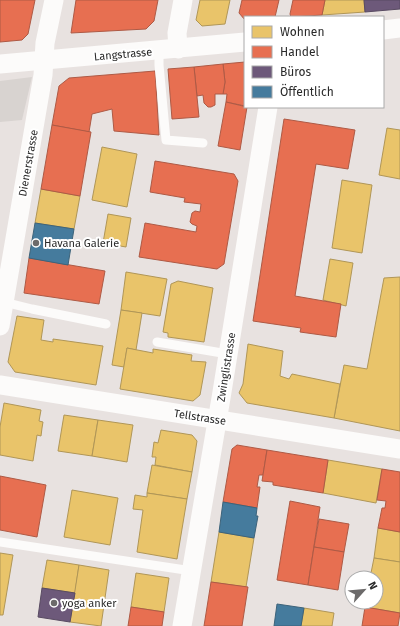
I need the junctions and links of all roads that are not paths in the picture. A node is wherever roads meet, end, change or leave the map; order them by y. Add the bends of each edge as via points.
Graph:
1 (54, 0) edge
2 (183, 0) edge
3 (400, 28) edge
4 (384, 30) edge
5 (244, 42) edge
6 (178, 49) junction
7 (159, 50) junction
8 (44, 61) junction
9 (0, 64) edge
10 (268, 108) edge
11 (204, 143) dead end
12 (4, 302) junction
13 (106, 324) dead end
14 (0, 326) edge
15 (156, 342) dead end
16 (228, 354) junction
17 (0, 385) edge
18 (217, 420) junction
19 (400, 450) edge
20 (0, 542) edge
21 (192, 571) junction
22 (182, 626) edge

1 - 8 street, Dienerstrasse
2 - 6 street via 177,33
3 - 4 street
5 - 6 street, Langstrasse
6 - 7 street, Langstrasse
7 - 8 street, Langstrasse
7 - 11 lane via 166,140
8 - 9 street, Langstrasse
8 - 12 street, Dienerstrasse
10 - 16 street, Zwinglistrasse
12 - 13 lane
12 - 14 street, Dienerstrasse
15 - 16 lane
16 - 18 street, Zwinglistrasse
17 - 18 street, Tellstrasse
18 - 19 street, Tellstrasse
18 - 21 street, Zwinglistrasse
20 - 21 lane
21 - 22 street, Zwinglistrasse

